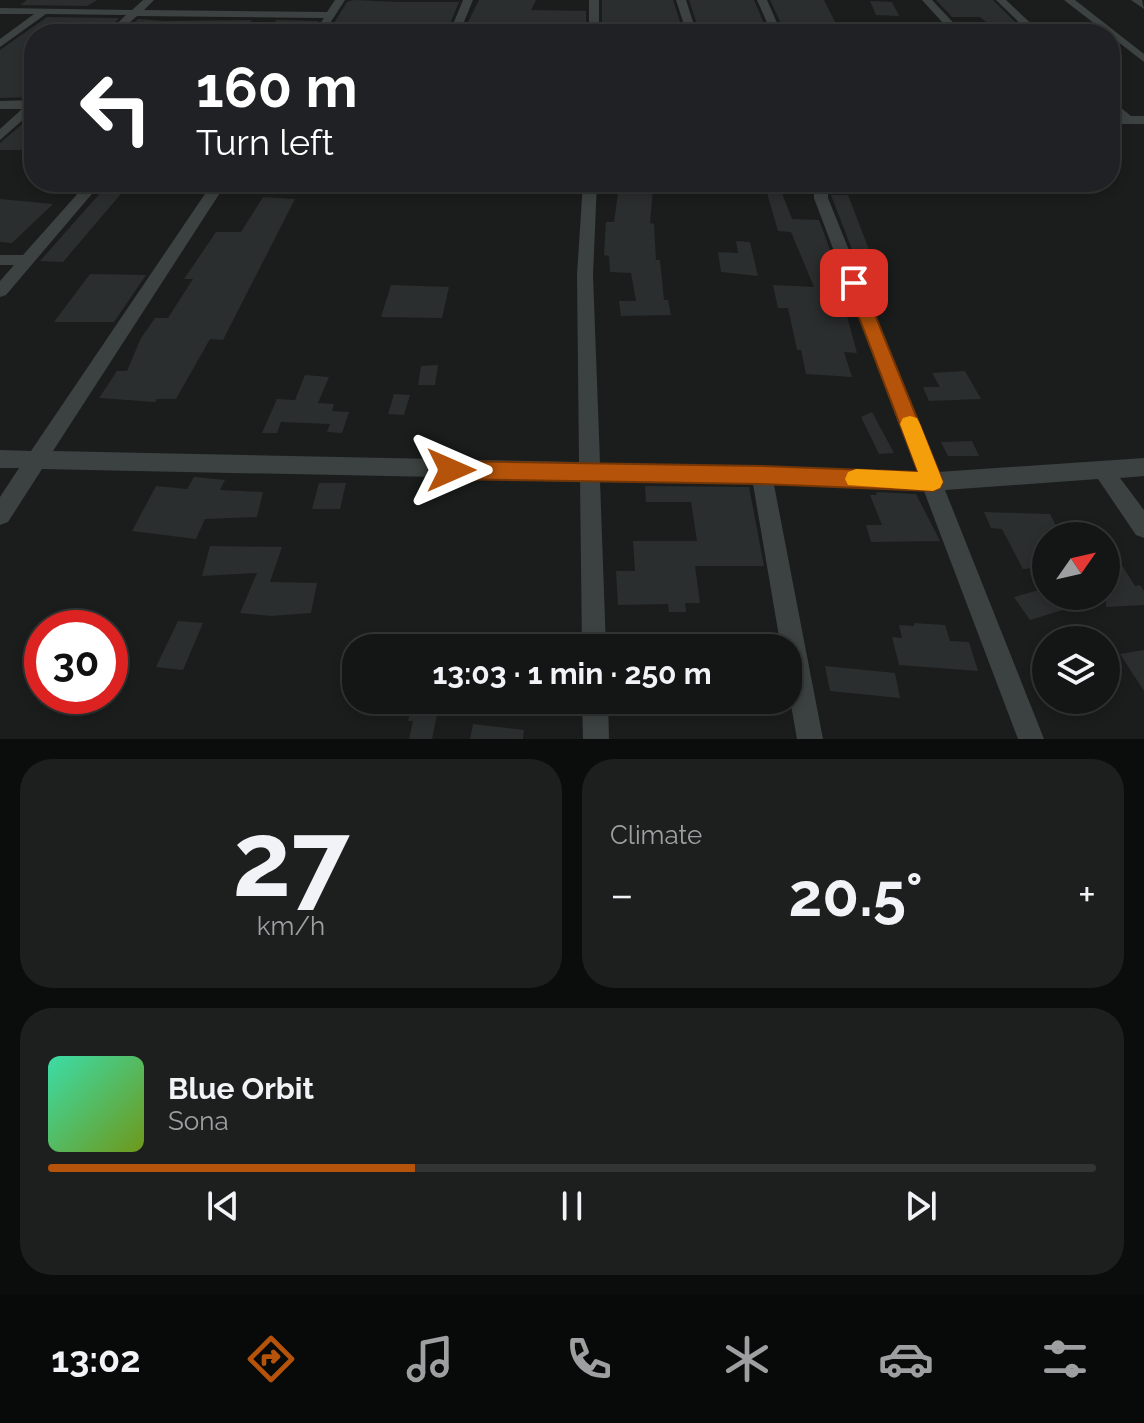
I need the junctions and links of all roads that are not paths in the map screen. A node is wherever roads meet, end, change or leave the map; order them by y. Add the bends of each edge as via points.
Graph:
1 (58, 0) edge
2 (149, 0) edge
3 (340, 0) edge
4 (468, 0) edge
5 (594, 0) edge
6 (681, 0) edge
7 (762, 0) edge
8 (927, 0) edge
9 (1001, 0) edge
10 (1069, 0) edge
11 (1136, 0) edge
12 (1144, 6) edge
13 (0, 11) edge
14 (43, 12) junction
15 (132, 14) junction
16 (331, 15) junction
17 (27, 24) edge
18 (122, 24) edge
19 (325, 24) edge
20 (458, 24) edge
21 (594, 24) edge
22 (689, 24) edge
23 (773, 24) edge
24 (950, 24) edge
25 (1026, 24) edge
26 (1100, 24) edge
27 (24, 26) edge
28 (1120, 40) edge
29 (0, 44) edge
30 (1144, 59) edge
31 (0, 105) edge
32 (24, 105) edge
33 (1120, 112) edge
34 (24, 113) edge
35 (1120, 120) edge
36 (1128, 120) junction
37 (1144, 120) edge
38 (0, 136) edge
39 (86, 192) edge
40 (213, 192) edge
41 (589, 192) edge
42 (821, 192) edge
43 (0, 260) edge
44 (27, 260) junction
45 (0, 291) edge
46 (0, 459) edge
47 (38, 460) junction
48 (1144, 467) edge
49 (1103, 470) junction
50 (589, 471) junction
51 (762, 475) junction
52 (933, 482) junction
53 (0, 515) edge
54 (1144, 528) edge
55 (594, 634) edge
56 (595, 714) edge
57 (596, 739) edge
58 (810, 739) edge
59 (1031, 739) edge

1 - 14 street
2 - 15 street
3 - 16 street
4 - 20 street
5 - 21 street
6 - 22 street
7 - 23 street
8 - 24 street
9 - 25 street
10 - 26 street
11 - 12 street
13 - 14 street
14 - 15 street
14 - 17 street
15 - 16 street
15 - 18 street
16 - 19 street
27 - 29 street
28 - 30 street
31 - 32 street
33 - 36 street
34 - 38 street
35 - 36 street
36 - 37 street
39 - 44 street
40 - 47 street
41 - 50 street via 585,275
42 - 52 street
43 - 44 street
44 - 45 street
46 - 47 street
47 - 50 street
47 - 53 street
48 - 49 street
49 - 52 street
49 - 54 street
50 - 51 street
50 - 55 street
51 - 52 street
51 - 58 street
52 - 59 street
56 - 57 street

